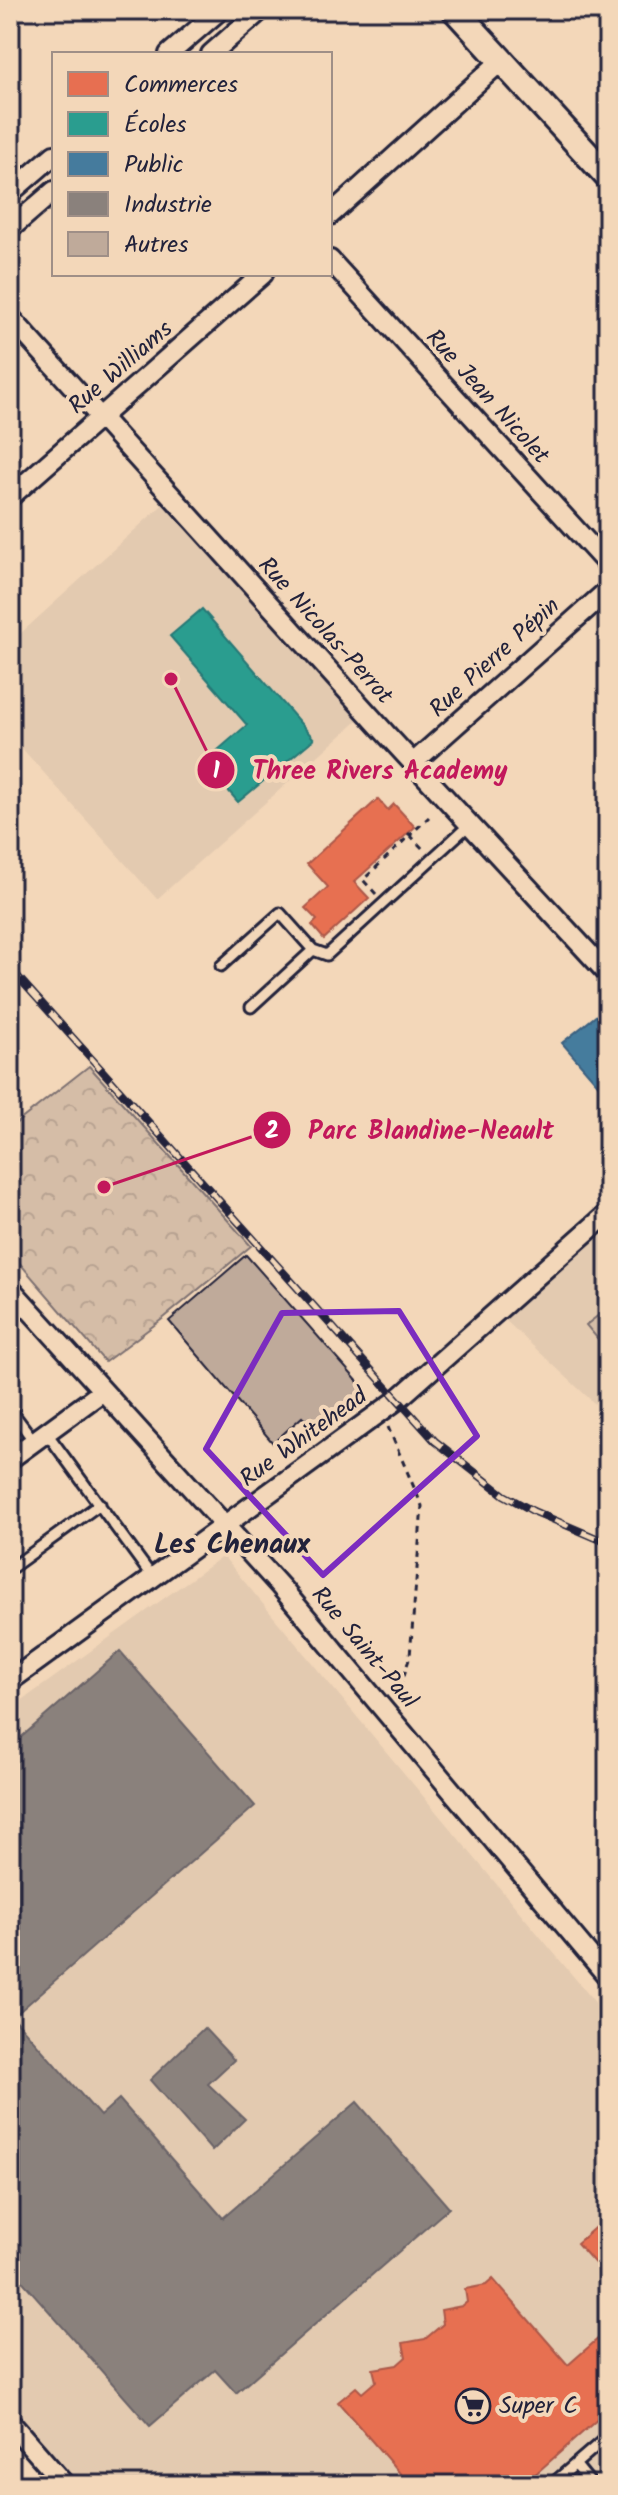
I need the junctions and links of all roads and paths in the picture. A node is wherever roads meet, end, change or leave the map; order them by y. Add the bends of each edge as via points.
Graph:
1 (220, 10) edge
2 (261, 10) edge
3 (455, 10) edge
4 (171, 52) edge
5 (213, 52) edge
6 (501, 61) junction
7 (52, 157) edge
8 (608, 177) edge
9 (10, 193) edge
10 (52, 193) edge
11 (332, 213) edge
12 (10, 229) edge
13 (332, 262) edge
14 (261, 276) edge
15 (10, 317) edge
16 (101, 417) junction
17 (10, 497) edge
18 (608, 565) edge
19 (608, 590) edge
20 (413, 763) junction
21 (429, 817) dead end
22 (470, 824) junction
23 (409, 834) junction
24 (432, 859) junction
25 (379, 897) dead end
26 (313, 950) junction
27 (221, 966) dead end
28 (608, 974) edge
29 (251, 1007) dead end
30 (608, 1213) edge
31 (10, 1288) edge
32 (103, 1391) junction
33 (10, 1409) edge
34 (381, 1412) junction
35 (40, 1437) junction
36 (10, 1459) edge
37 (100, 1504) junction
38 (226, 1525) junction
39 (10, 1569) edge
40 (153, 1578) junction
41 (10, 1681) edge
42 (391, 1717) junction
43 (608, 1977) edge
44 (10, 2422) edge
45 (608, 2436) edge
46 (575, 2464) junction
47 (65, 2485) edge
48 (551, 2485) edge
49 (592, 2485) edge

1 - 4 street
2 - 5 street
3 - 6 street
6 - 8 street
6 - 11 street
7 - 9 street
10 - 12 street
13 - 18 street, Rue Jean Nicolet
14 - 16 street, Rue Williams
15 - 16 street, Rue Nicolas-Perrot
16 - 17 street, Rue Williams
16 - 20 street, Rue Nicolas-Perrot
19 - 20 street, Rue Pierre Pépin
20 - 22 street, Rue Nicolas-Perrot
21 - 23 path
22 - 24 lane
22 - 28 street, Rue Nicolas-Perrot
23 - 24 path
23 - 25 path via 363,880
24 - 26 lane via 327,955
26 - 27 lane via 280,913
26 - 29 lane
30 - 34 street, Rue Whitehead
31 - 32 street, Rue Saint-Paul
32 - 35 street
32 - 38 street, Rue Saint-Paul
33 - 35 lane
34 - 38 street, Rue Whitehead
34 - 42 path via 422,1506 410,1656
35 - 36 street
35 - 37 lane
37 - 39 lane
37 - 40 lane
38 - 40 street, Rue Whitehead
38 - 42 street, Rue Saint-Paul
40 - 41 street, Rue Whitehead
42 - 43 street, Rue Saint-Paul
44 - 47 street
45 - 46 lane
46 - 48 lane
46 - 49 lane

